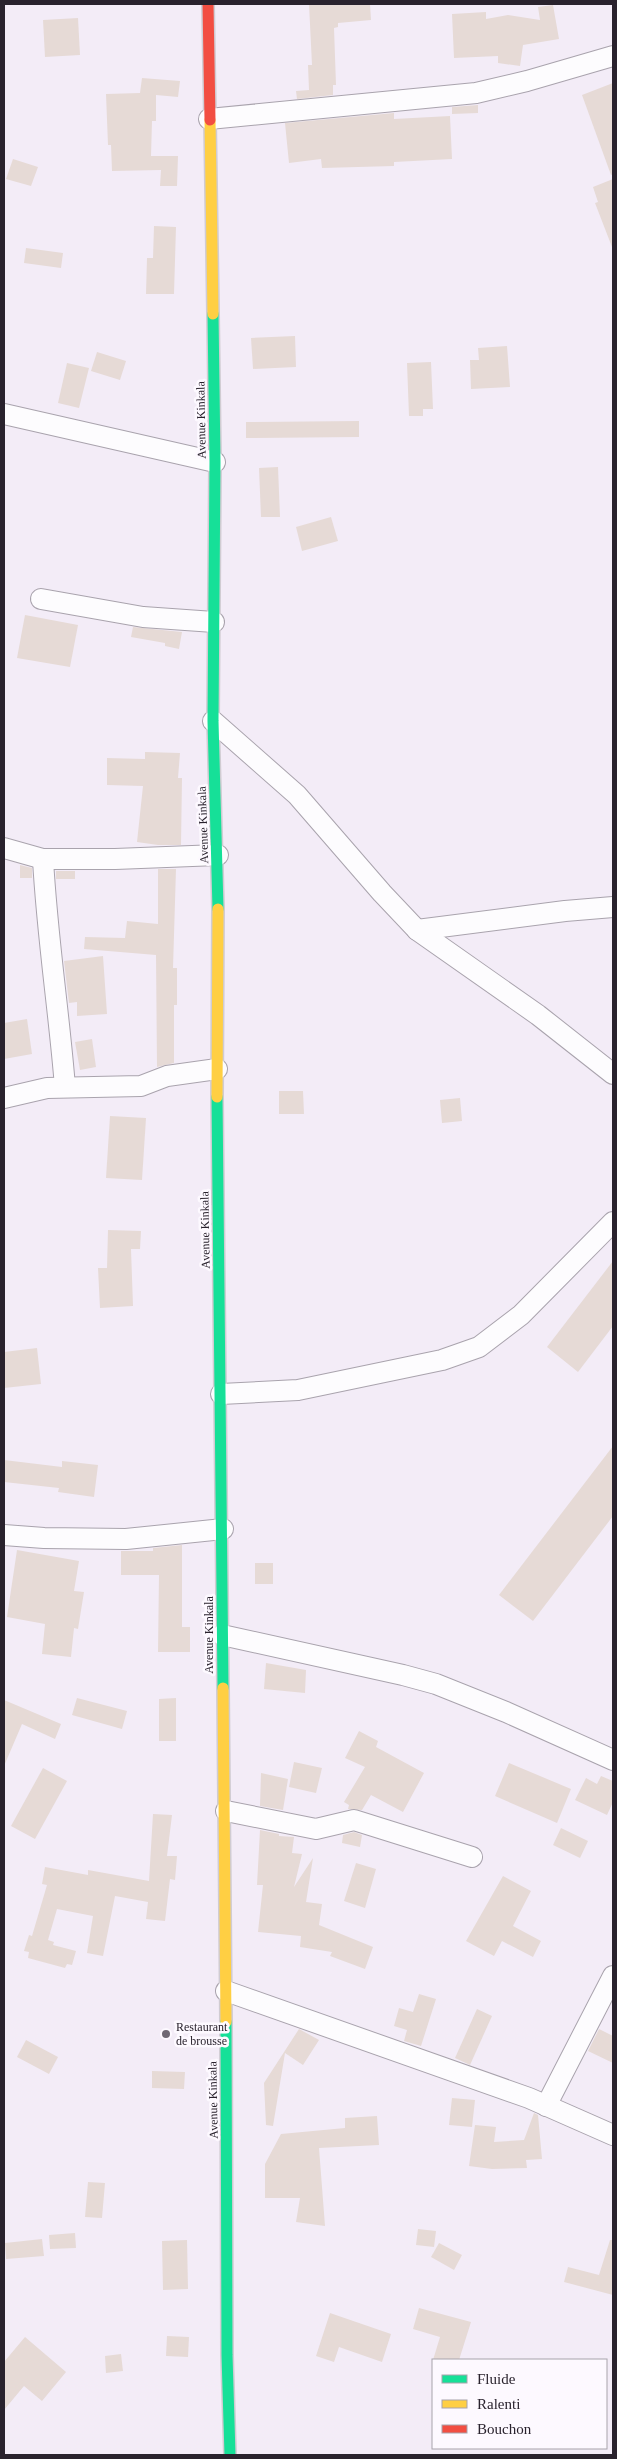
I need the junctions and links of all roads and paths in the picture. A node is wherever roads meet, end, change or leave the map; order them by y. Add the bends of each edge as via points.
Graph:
1 (208, 4) edge
2 (613, 56) edge
3 (209, 119) junction
4 (4, 414) edge
5 (215, 462) junction
6 (41, 599) dead end
7 (214, 622) junction
8 (213, 721) junction
9 (4, 848) edge
10 (218, 855) junction
11 (43, 859) junction
12 (613, 907) edge
13 (417, 930) junction
14 (217, 1069) junction
15 (613, 1074) edge
16 (65, 1087) junction
17 (4, 1098) edge
18 (613, 1222) edge
19 (220, 1394) junction
20 (223, 1529) junction
21 (4, 1535) edge
22 (222, 1635) junction
23 (613, 1760) edge
24 (226, 1811) junction
25 (472, 1857) dead end
26 (613, 1976) edge
27 (226, 1991) junction
28 (546, 2106) junction
29 (613, 2134) edge
30 (230, 2455) edge

1 - 3 main road, Avenue Kinkala
2 - 3 street via 476,93
3 - 5 main road, Avenue Kinkala
4 - 5 street
5 - 7 main road, Avenue Kinkala
6 - 7 street via 143,617
7 - 8 main road, Avenue Kinkala
8 - 10 main road, Avenue Kinkala
8 - 13 street via 297,795
9 - 11 street
10 - 11 street
10 - 14 main road, Avenue Kinkala
11 - 16 street via 46,925
12 - 13 street via 565,910
13 - 15 street via 538,1015
14 - 16 street via 167,1076 141,1086
14 - 19 main road, Avenue Kinkala
16 - 17 street
18 - 19 street via 522,1315 479,1347 442,1360 298,1390
19 - 20 main road, Avenue Kinkala
20 - 21 street via 126,1539
20 - 22 main road, Avenue Kinkala
22 - 23 street via 436,1684
22 - 24 main road, Avenue Kinkala
24 - 25 street via 316,1829 354,1820
24 - 27 main road, Avenue Kinkala
26 - 28 street
27 - 28 street
27 - 30 main road, Avenue Kinkala
28 - 29 street

